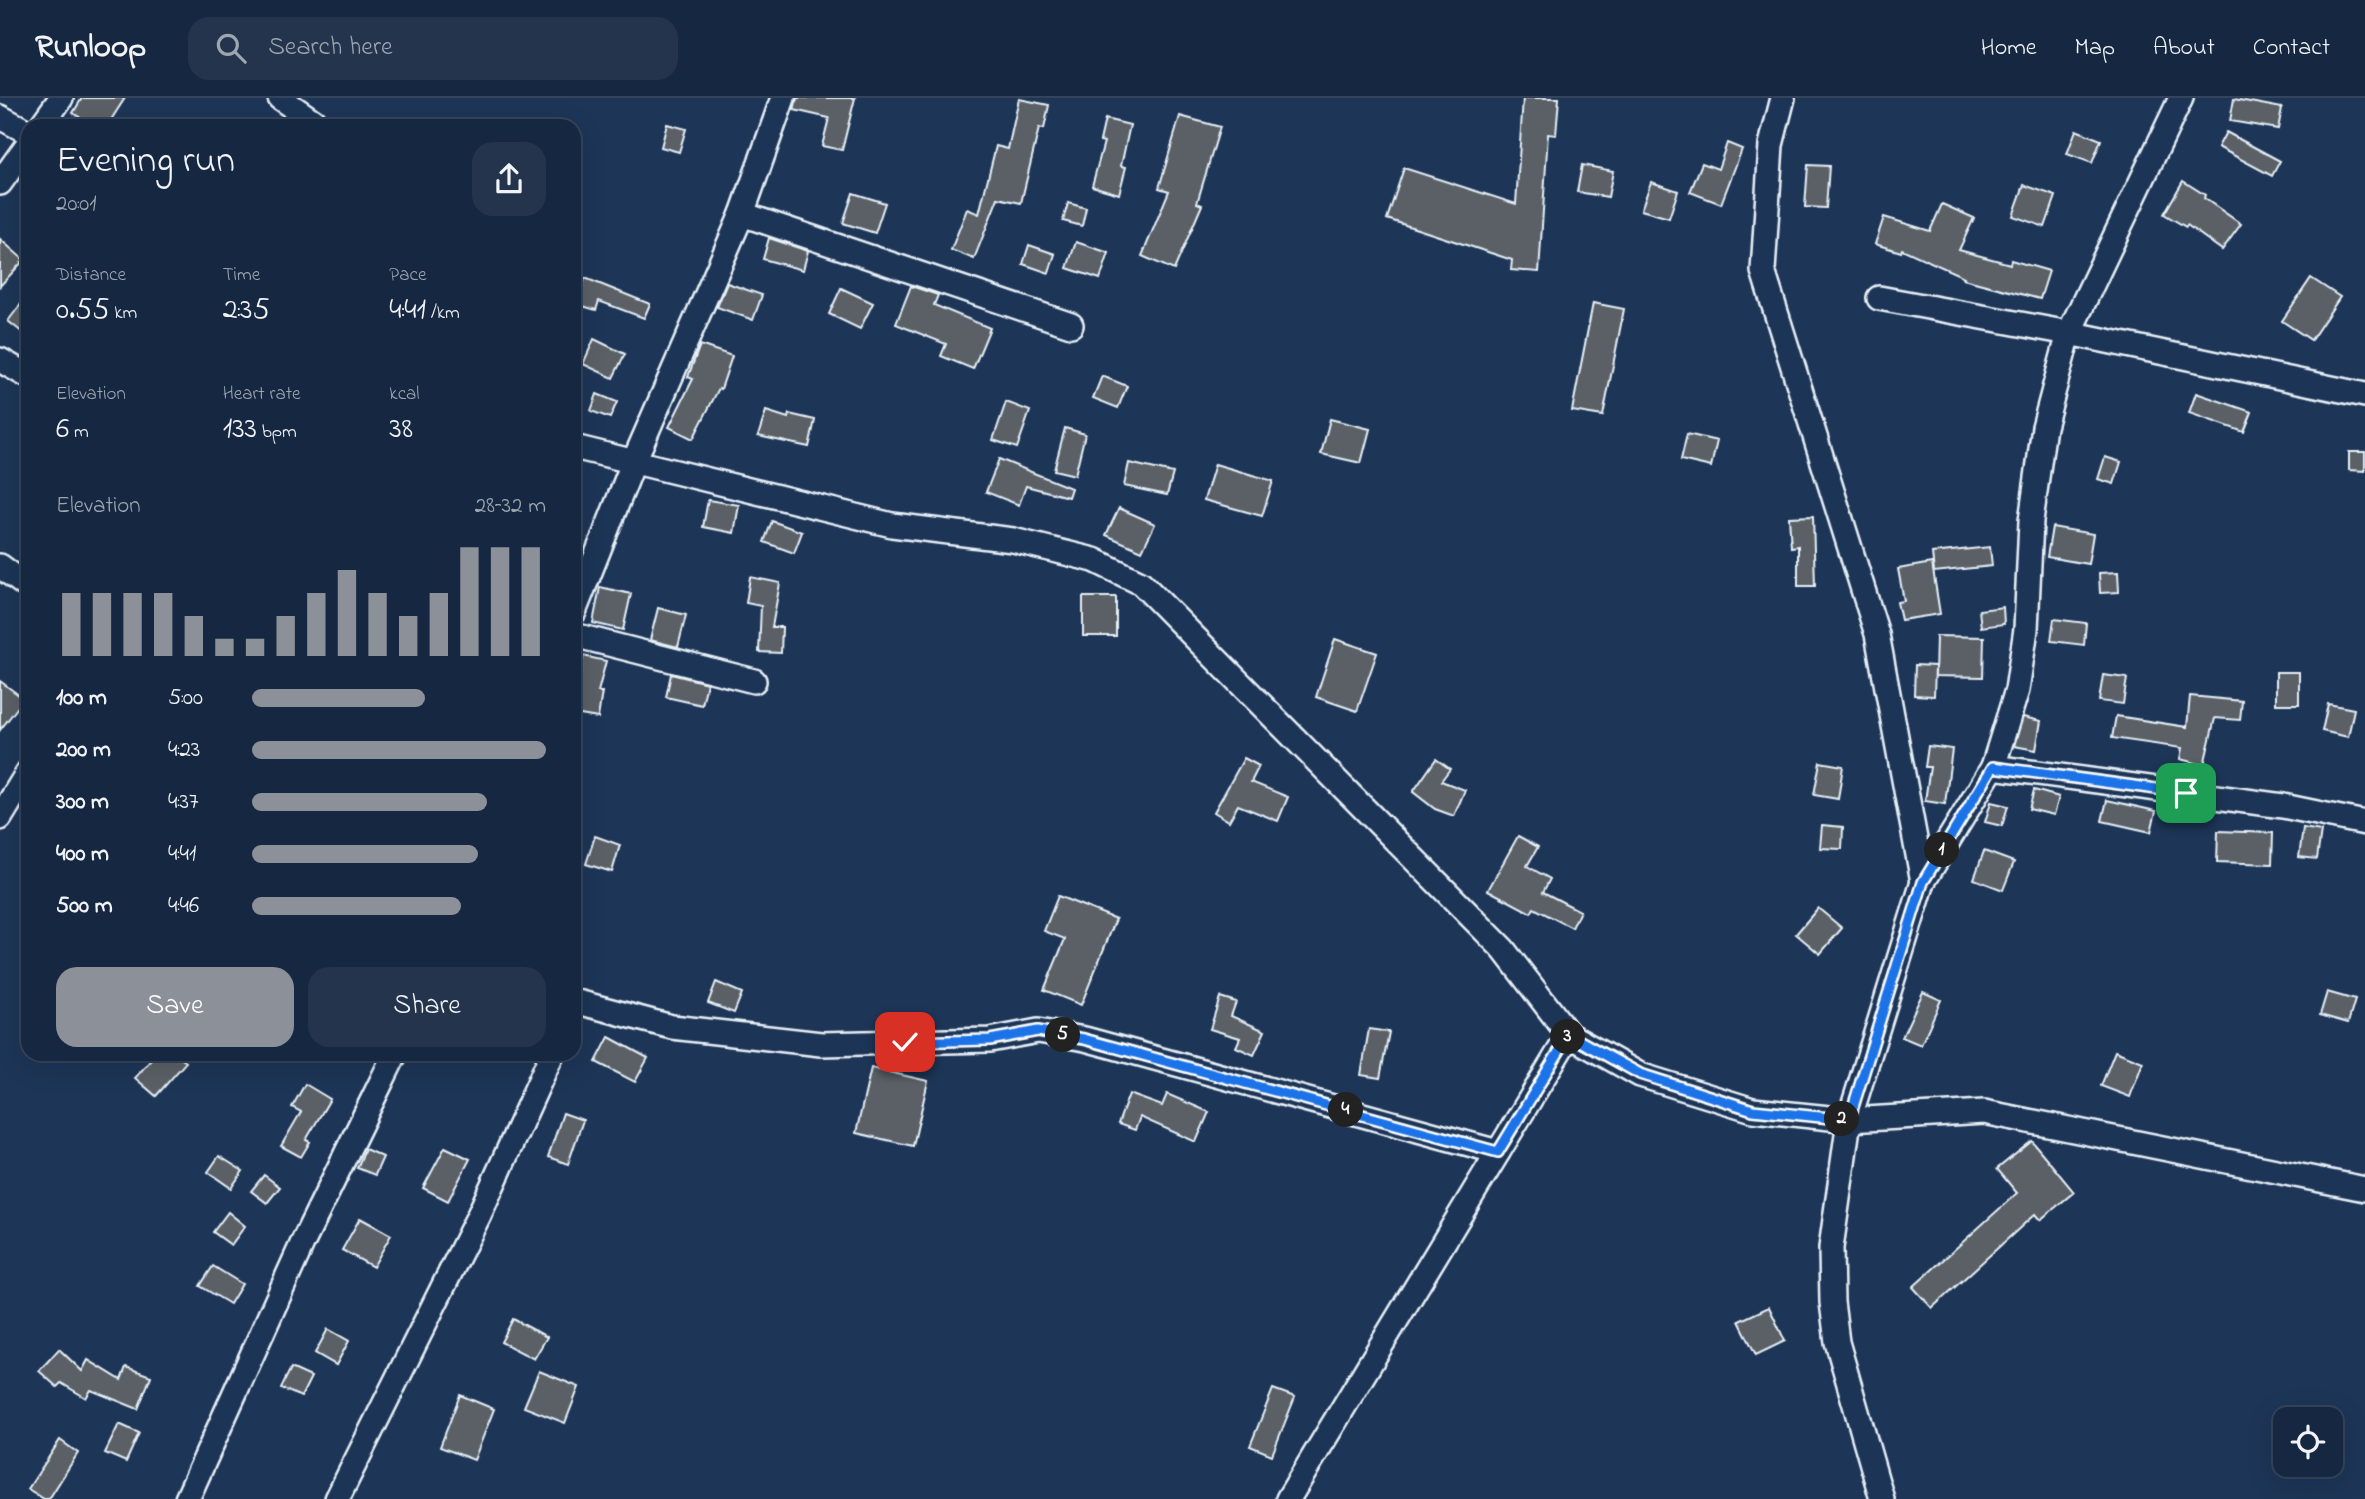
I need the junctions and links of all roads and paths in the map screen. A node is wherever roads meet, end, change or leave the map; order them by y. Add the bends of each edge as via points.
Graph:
1 (61, 98) edge
2 (281, 98) edge
3 (783, 98) edge
4 (1783, 98) edge
5 (2181, 98) edge
6 (0, 117) edge
7 (46, 119) edge
8 (310, 119) edge
9 (21, 128) edge
10 (21, 154) edge
11 (0, 183) edge
12 (742, 214) junction
13 (1879, 298) dead end
14 (1071, 325) dead end
15 (2069, 334) junction
16 (0, 360) edge
17 (21, 372) edge
18 (2365, 395) edge
19 (581, 449) edge
20 (635, 461) junction
21 (0, 566) edge
22 (21, 582) edge
23 (581, 595) edge
24 (581, 637) edge
25 (754, 681) dead end
26 (1993, 767) junction
27 (21, 784) edge
28 (0, 818) edge
29 (2365, 823) edge
30 (1923, 882) junction
31 (581, 1004) edge
32 (1569, 1035) junction
33 (392, 1061) edge
34 (549, 1061) edge
35 (1849, 1120) junction
36 (1498, 1152) junction
37 (2365, 1189) edge
38 (187, 1499) edge
39 (337, 1499) edge
40 (1288, 1499) edge
41 (1882, 1499) edge

1 - 7 street
2 - 8 street
3 - 12 street
4 - 30 street via 1771,145 1763,271 1877,634
5 - 15 street
6 - 9 street
10 - 11 street
12 - 14 street
12 - 20 street
13 - 15 street
15 - 18 street
15 - 26 street via 2040,454 2017,690
16 - 17 street
19 - 20 street
20 - 23 street
20 - 32 street via 892,525 1013,540 1094,560 1141,583 1503,949
21 - 22 street
24 - 25 street
26 - 29 street via 2283,806
26 - 30 street
27 - 28 street
30 - 35 street
31 - 36 street via 672,1027 821,1044 990,1040 1038,1031
32 - 35 street via 1640,1074 1753,1110
32 - 36 street
33 - 38 street via 303,1242
34 - 39 street via 479,1216
35 - 37 street via 1984,1112
35 - 41 street via 1831,1248 1832,1302 1837,1342
36 - 40 street

